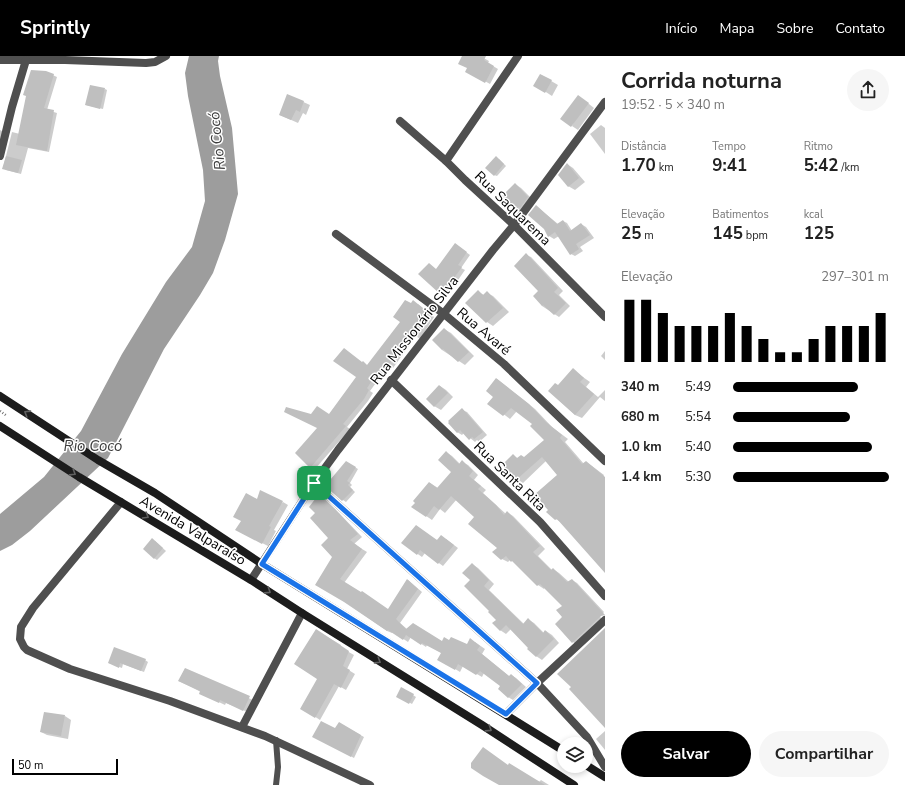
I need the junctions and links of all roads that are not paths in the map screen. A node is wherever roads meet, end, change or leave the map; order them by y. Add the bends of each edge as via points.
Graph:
1 (166, 56) edge
2 (518, 56) edge
3 (63, 58) edge
4 (0, 60) edge
5 (26, 60) junction
6 (604, 106) edge
7 (400, 121) dead end
8 (0, 156) edge
9 (446, 161) junction
10 (514, 225) junction
11 (336, 234) dead end
12 (444, 314) junction
13 (605, 317) edge
14 (391, 380) junction
15 (0, 396) edge
16 (0, 426) edge
17 (605, 461) edge
18 (314, 483) junction
19 (121, 502) junction
20 (262, 564) junction
21 (250, 580) junction
22 (605, 596) edge
23 (302, 613) junction
24 (605, 620) edge
25 (537, 683) junction
26 (506, 714) junction
27 (242, 728) junction
28 (276, 740) junction
29 (557, 747) edge
30 (605, 767) edge
31 (593, 769) edge
32 (605, 777) edge
33 (276, 785) edge
34 (370, 785) edge
35 (574, 785) edge

1 - 3 street via 155,62 146,63
2 - 9 street
3 - 5 street
4 - 5 street
5 - 8 street
6 - 10 street, Rua Missionário Silva
7 - 9 street, Rua Saquarema
9 - 10 street, Rua Saquarema
10 - 12 street, Rua Missionário Silva
10 - 13 street, Rua Saquarema
11 - 12 street, Rua Avaré
12 - 14 street, Rua Missionário Silva
12 - 17 street, Rua Avaré via 504,364
14 - 18 street, Rua Missionário Silva
14 - 22 street, Rua Santa Rita via 540,522
20 -> 15 main road, Avenida Valparaíso via 168,501
16 -> 19 main road, Avenida Valparaíso
18 - 20 street, Rua Missionário Silva
18 - 25 street
19 -> 21 main road, Avenida Valparaíso
19 - 27 street via 33,608 21,627 22,644 27,650 70,669 170,701
20 - 21 street, Rua Missionário Silva
20 - 26 main road, Avenida Valparaíso
21 -> 23 main road, Avenida Valparaíso
23 - 27 street
23 -> 35 main road, Avenida Valparaíso
24 - 25 street
25 - 26 street
25 - 30 street via 587,737
26 - 29 main road, Avenida Valparaíso
27 - 28 street
28 - 33 lane
28 - 34 street
31 - 32 main road

